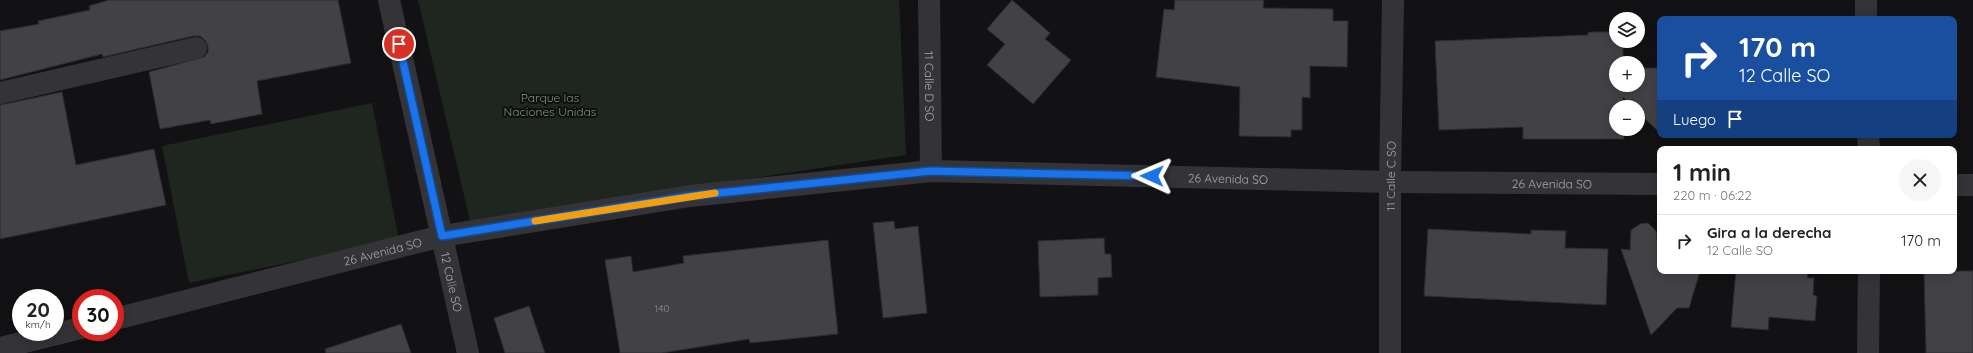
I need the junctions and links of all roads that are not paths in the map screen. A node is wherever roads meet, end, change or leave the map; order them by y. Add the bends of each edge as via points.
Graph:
1 (389, 0) edge
2 (930, 0) edge
3 (1393, 0) edge
4 (1866, 0) edge
5 (1866, 16) edge
6 (196, 48) dead end
7 (0, 93) edge
8 (931, 171) junction
9 (1390, 182) junction
10 (1657, 184) edge
11 (1957, 185) edge
12 (1973, 185) edge
13 (442, 236) junction
14 (1869, 274) edge
15 (124, 317) edge
16 (72, 330) edge
17 (0, 348) edge
18 (468, 353) edge
19 (1390, 353) edge
20 (1868, 353) edge

1 - 13 street, 12 Calle SO
2 - 8 street, 11 Calle D SO
3 - 9 street, 11 Calle C SO
4 - 5 street
6 - 7 street
8 - 9 street, 26 Avenida SO
8 - 13 street, 26 Avenida SO via 690,196
9 - 10 street, 26 Avenida SO
9 - 19 street, 11 Calle C SO
11 - 12 street
13 - 15 street, 26 Avenida SO
13 - 18 street, 12 Calle SO
14 - 20 street
16 - 17 street

